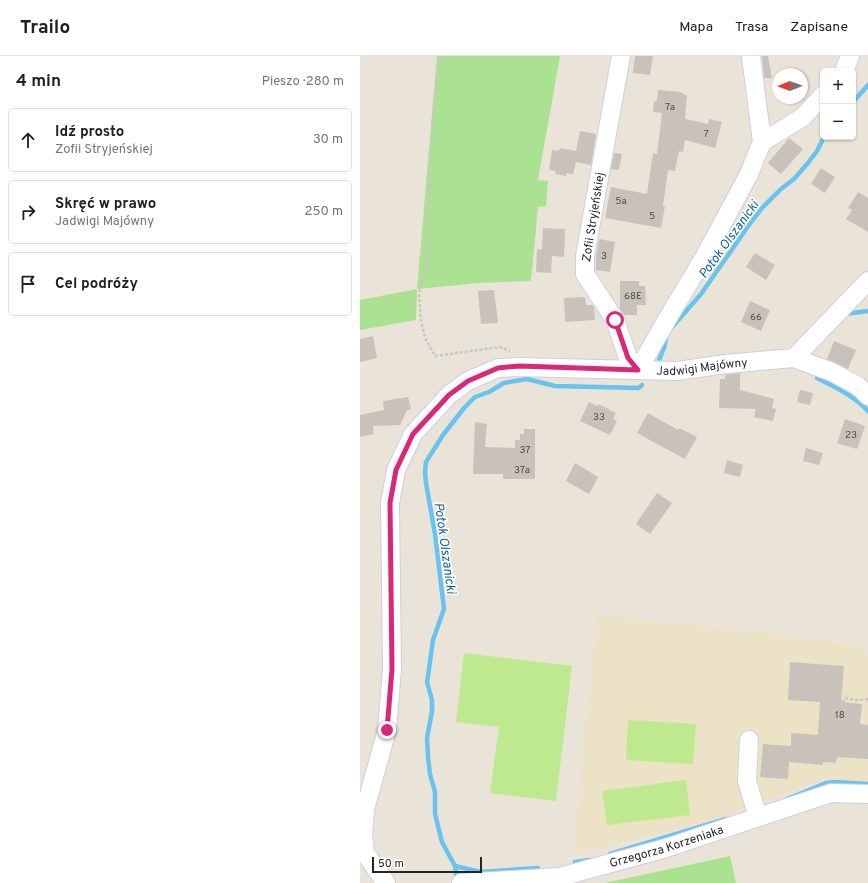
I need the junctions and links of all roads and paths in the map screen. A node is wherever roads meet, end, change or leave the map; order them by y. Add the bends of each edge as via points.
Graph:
1 (441, 56) edge
2 (621, 56) edge
3 (751, 56) edge
4 (850, 56) edge
5 (845, 68) edge
6 (820, 98) edge
7 (762, 142) junction
8 (868, 281) edge
9 (435, 356) dead end
10 (794, 358) junction
11 (638, 370) junction
12 (868, 396) edge
13 (868, 699) edge
14 (842, 702) dead end
15 (749, 740) dead end
16 (380, 758) junction
17 (360, 785) edge
18 (868, 794) edge
19 (758, 817) junction
20 (362, 851) edge
21 (561, 880) edge
22 (466, 882) edge
23 (386, 883) edge

1 - 9 path via 434,103 426,230 427,267 419,293 425,338
2 - 11 street, Zofii Stryjeńskiej via 585,256 585,274 615,320 628,358
3 - 7 street
4 - 5 street
6 - 7 street via 803,117
7 - 11 street via 749,174 705,256
8 - 10 street
10 - 11 street, Jadwigi Majówny via 677,371
10 - 12 street, Jadwigi Majówny via 832,372 858,386
11 - 16 street, Jadwigi Majówny via 519,366 498,368 468,381 449,395 413,434 396,470 390,503 392,669 387,730
13 - 14 path via 846,698
15 - 19 street via 747,781
16 - 17 street
16 - 20 street, Jadwigi Majówny via 365,809
18 - 19 street, Grzegorza Korzeniaka via 831,793
19 - 21 street, Grzegorza Korzeniaka
20 - 23 street, Jadwigi Majówny
21 - 22 street, Grzegorza Korzeniaka

